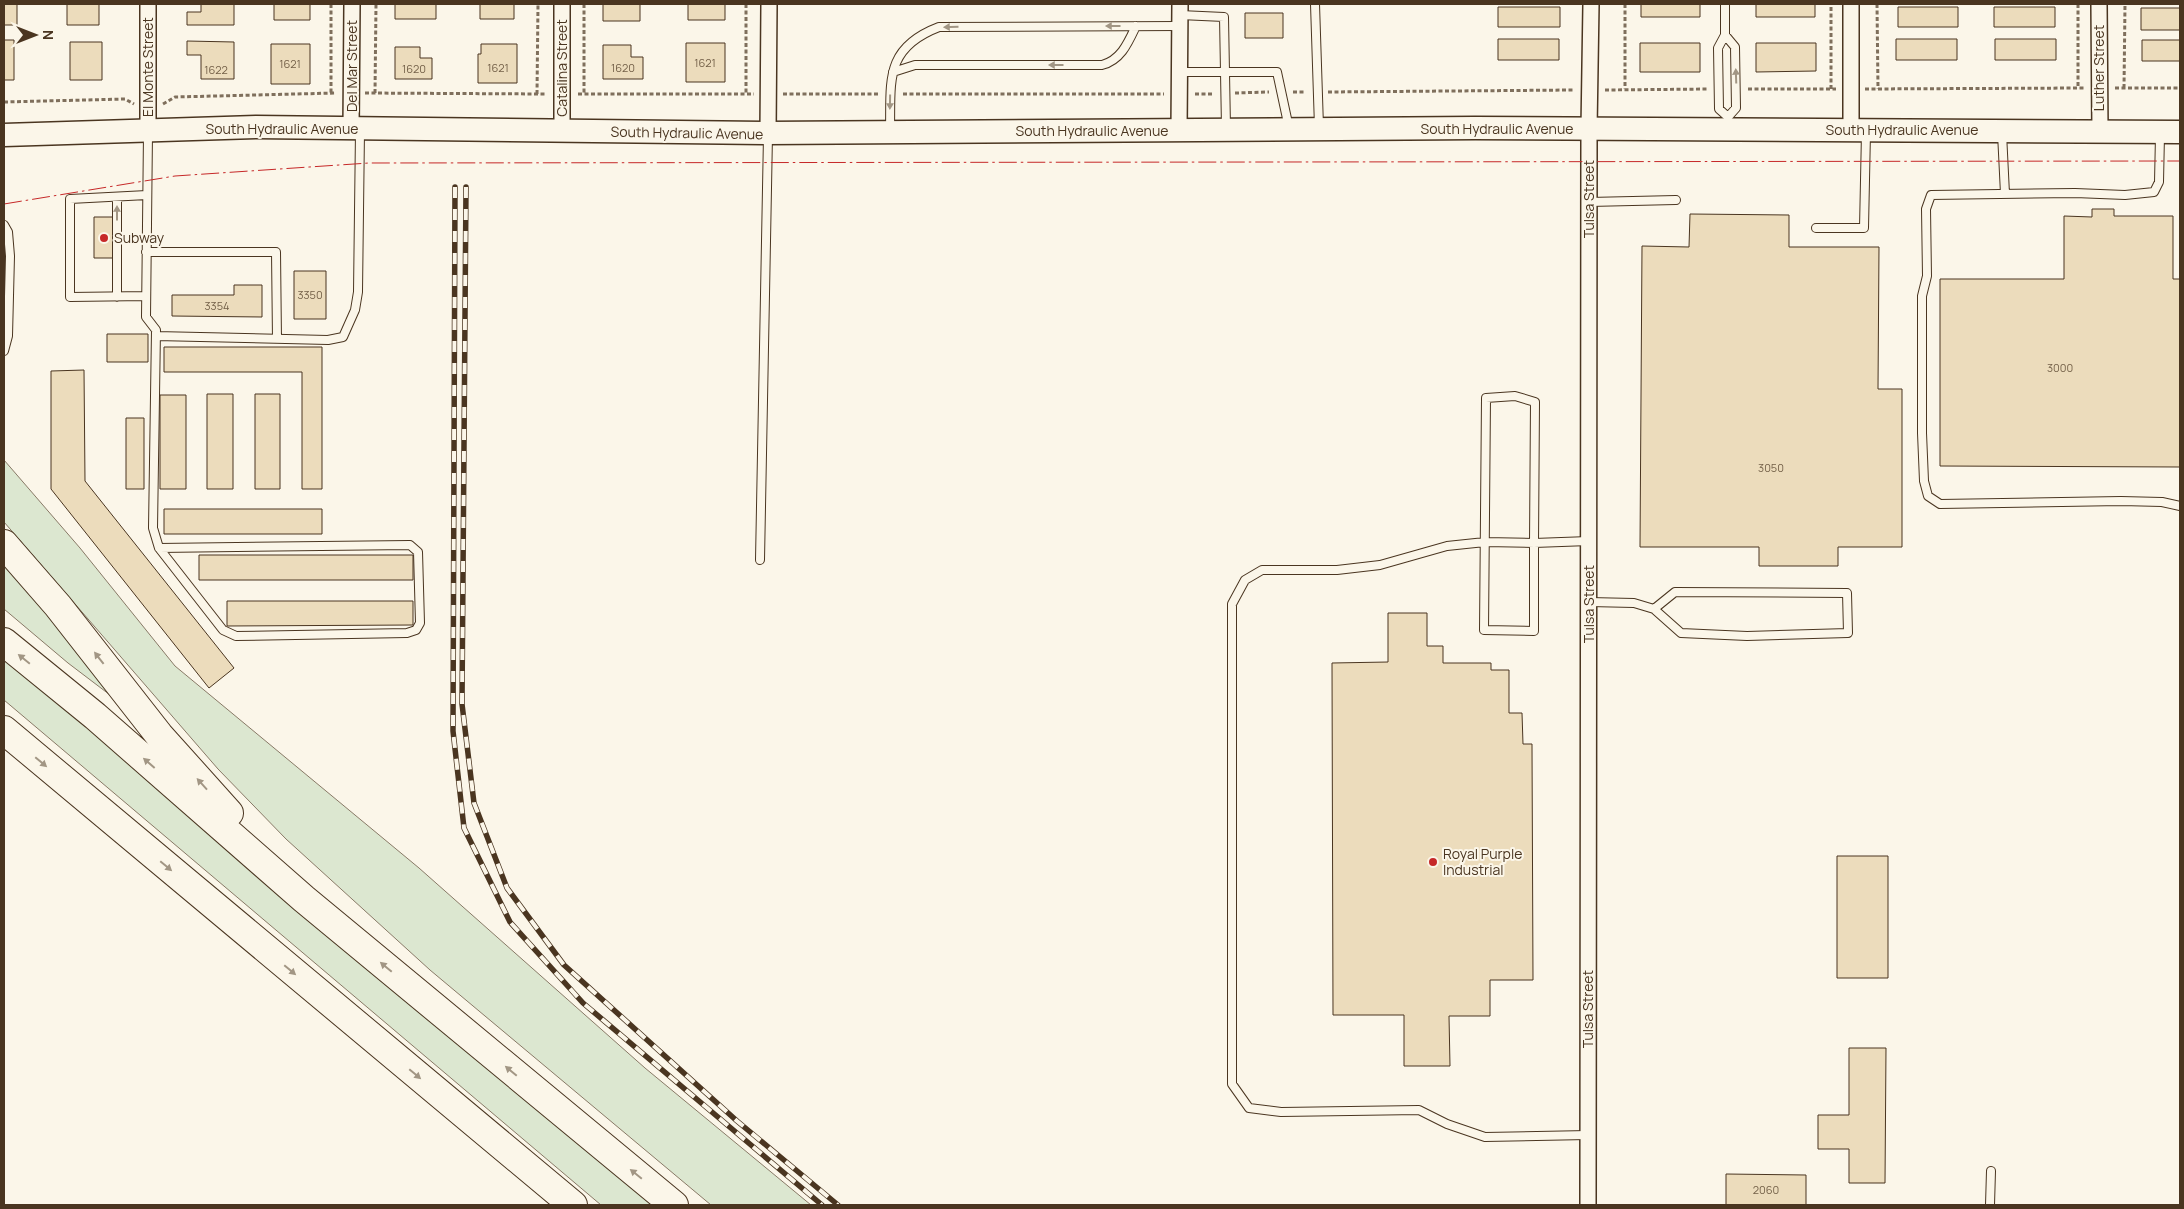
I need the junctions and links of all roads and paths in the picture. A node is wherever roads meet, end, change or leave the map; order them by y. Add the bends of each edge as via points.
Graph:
1 (148, 4) edge
2 (331, 4) edge
3 (352, 4) edge
4 (376, 4) edge
5 (538, 4) edge
6 (562, 4) edge
7 (584, 4) edge
8 (746, 4) edge
9 (769, 4) edge
10 (1315, 4) edge
11 (1592, 4) edge
12 (1625, 4) edge
13 (1725, 4) edge
14 (1831, 4) edge
15 (1851, 4) edge
16 (1877, 4) edge
17 (2078, 4) edge
18 (2099, 4) edge
19 (2124, 4) edge
20 (1180, 15) edge
21 (1136, 26) junction
22 (1725, 36) junction
23 (893, 72) junction
24 (1179, 72) junction
25 (1226, 72) junction
26 (2078, 88) junction
27 (2100, 88) junction
28 (2124, 88) junction
29 (2180, 88) edge
30 (1625, 89) junction
31 (1719, 89) junction
32 (1736, 89) junction
33 (1831, 89) junction
34 (1851, 89) junction
35 (1878, 89) junction
36 (1590, 90) junction
37 (1281, 92) junction
38 (1318, 92) junction
39 (331, 93) junction
40 (351, 93) junction
41 (375, 93) junction
42 (537, 94) junction
43 (562, 94) junction
44 (584, 94) junction
45 (746, 94) junction
46 (768, 94) junction
47 (890, 94) junction
48 (1179, 94) junction
49 (1226, 94) junction
50 (4, 102) edge
51 (148, 104) junction
52 (1728, 123) junction
53 (356, 129) junction
54 (1319, 129) junction
55 (1589, 129) junction
56 (1179, 130) junction
57 (1226, 130) junction
58 (1289, 130) junction
59 (1858, 130) junction
60 (148, 131) junction
61 (562, 131) junction
62 (2002, 131) junction
63 (890, 132) junction
64 (2100, 132) junction
65 (2170, 132) edge
66 (768, 133) junction
67 (4, 135) edge
68 (2005, 194) junction
69 (147, 196) junction
70 (117, 197) junction
71 (1676, 200) dead end
72 (1589, 202) junction
73 (6, 228) edge
74 (1816, 228) dead end
75 (146, 252) junction
76 (146, 296) junction
77 (117, 297) junction
78 (156, 336) junction
79 (277, 339) junction
80 (4, 351) edge
81 (2180, 506) edge
82 (1589, 541) junction
83 (1485, 542) junction
84 (1534, 543) junction
85 (4, 544) edge
86 (159, 548) junction
87 (760, 560) dead end
88 (1589, 602) junction
89 (1654, 609) junction
90 (4, 642) edge
91 (4, 730) edge
92 (304, 898) junction
93 (1588, 1135) junction
94 (1990, 1171) dead end
95 (573, 1205) edge
96 (674, 1205) edge
97 (1588, 1205) edge
98 (1990, 1205) edge

1 - 51 street, El Monte Street
2 - 39 path
3 - 40 street, Del Mar Street
4 - 41 path
5 - 42 path
6 - 43 street, Catalina Street
7 - 44 path
8 - 45 path
9 - 46 street
10 - 38 lane
11 - 36 street, Tulsa Street
12 - 30 path
13 - 22 lane
14 - 33 path
15 - 34 street
16 - 35 path
17 - 26 path
18 - 27 street, Luther Street
19 - 28 path
20 - 21 lane
20 - 24 street
20 - 25 lane via 1224,17
21 -> 23 lane via 1124,49 1112,62 1102,65 915,65
21 -> 23 lane via 939,27 912,41 898,55
22 - 31 lane via 1718,48
32 -> 22 lane via 1735,47
23 - 47 lane
24 - 25 lane
24 - 48 street
25 - 37 lane via 1277,72
25 - 49 lane
26 - 27 path
26 - 35 path
27 - 28 path
27 - 64 street, Luther Street
28 - 29 path
30 - 31 path
30 - 36 path
31 - 52 lane via 1719,109
32 - 33 path
32 - 52 lane via 1736,108
33 - 34 path
34 - 35 path
34 - 59 street
36 - 38 path
36 - 55 street, Tulsa Street
37 - 38 path
37 - 49 path
37 - 58 lane
38 - 54 lane
39 - 40 path
39 - 51 path via 175,97 164,104
40 - 41 path
40 - 53 street, Del Mar Street
41 - 42 path
42 - 43 path
43 - 44 path
43 - 61 street, Catalina Street
44 - 45 path
45 - 46 path
46 - 47 path
46 - 66 street
47 - 48 path
47 -> 63 lane
48 - 49 path
48 - 56 street
49 - 57 lane
50 - 51 path via 125,99 132,104
51 - 60 street, El Monte Street
52 - 55 street, South Hydraulic Avenue
52 - 59 street, South Hydraulic Avenue
53 - 60 street, South Hydraulic Avenue via 256,127
53 - 61 street, South Hydraulic Avenue
53 - 79 lane via 358,292 350,325 343,336 328,340
54 - 55 street, South Hydraulic Avenue
54 - 58 street, South Hydraulic Avenue
55 - 72 street, Tulsa Street
56 - 57 street, South Hydraulic Avenue
56 - 63 street, South Hydraulic Avenue
57 - 58 street, South Hydraulic Avenue
59 - 62 street, South Hydraulic Avenue
59 - 74 lane via 1864,228
60 - 67 street, South Hydraulic Avenue
60 - 69 lane
61 - 66 street, South Hydraulic Avenue
62 - 64 street, South Hydraulic Avenue
62 - 68 lane
63 - 66 street, South Hydraulic Avenue
64 - 65 street, South Hydraulic Avenue
65 - 68 lane via 2154,192 2125,196
66 - 87 lane
68 - 81 lane via 1931,195 1926,209 1922,433 1924,481 1928,496 1940,504 2121,501
69 - 70 lane
69 - 75 lane
77 -> 70 lane
70 - 77 lane via 70,199 70,297
71 - 72 lane
72 - 82 street, Tulsa Street
73 - 80 lane via 10,256 8,336
75 - 76 lane
75 - 79 lane via 276,252
76 - 77 lane
76 - 78 lane via 146,317 156,330
78 - 79 lane
78 - 86 lane via 153,528
82 - 84 lane
82 - 88 street, Tulsa Street
83 - 84 lane
83 - 84 lane via 1484,630 1534,631
83 - 84 lane via 1486,398 1515,396 1535,402
83 - 93 lane via 1448,546 1380,565 1337,570 1262,570 1245,580 1232,604 1232,1084 1249,1108 1273,1111 1419,1110 1485,1137
92 -> 85 highway via 159,735 58,606
86 - 86 lane via 223,630 236,636 407,633 416,630 420,622 418,552 410,545
88 - 89 lane via 1634,603
88 - 93 street, Tulsa Street
89 - 89 lane via 1675,592 1848,593 1848,633 1747,636 1681,632
92 -> 90 highway via 95,716
91 -> 95 highway
96 -> 92 highway
93 - 97 street, Tulsa Street
94 - 98 lane

